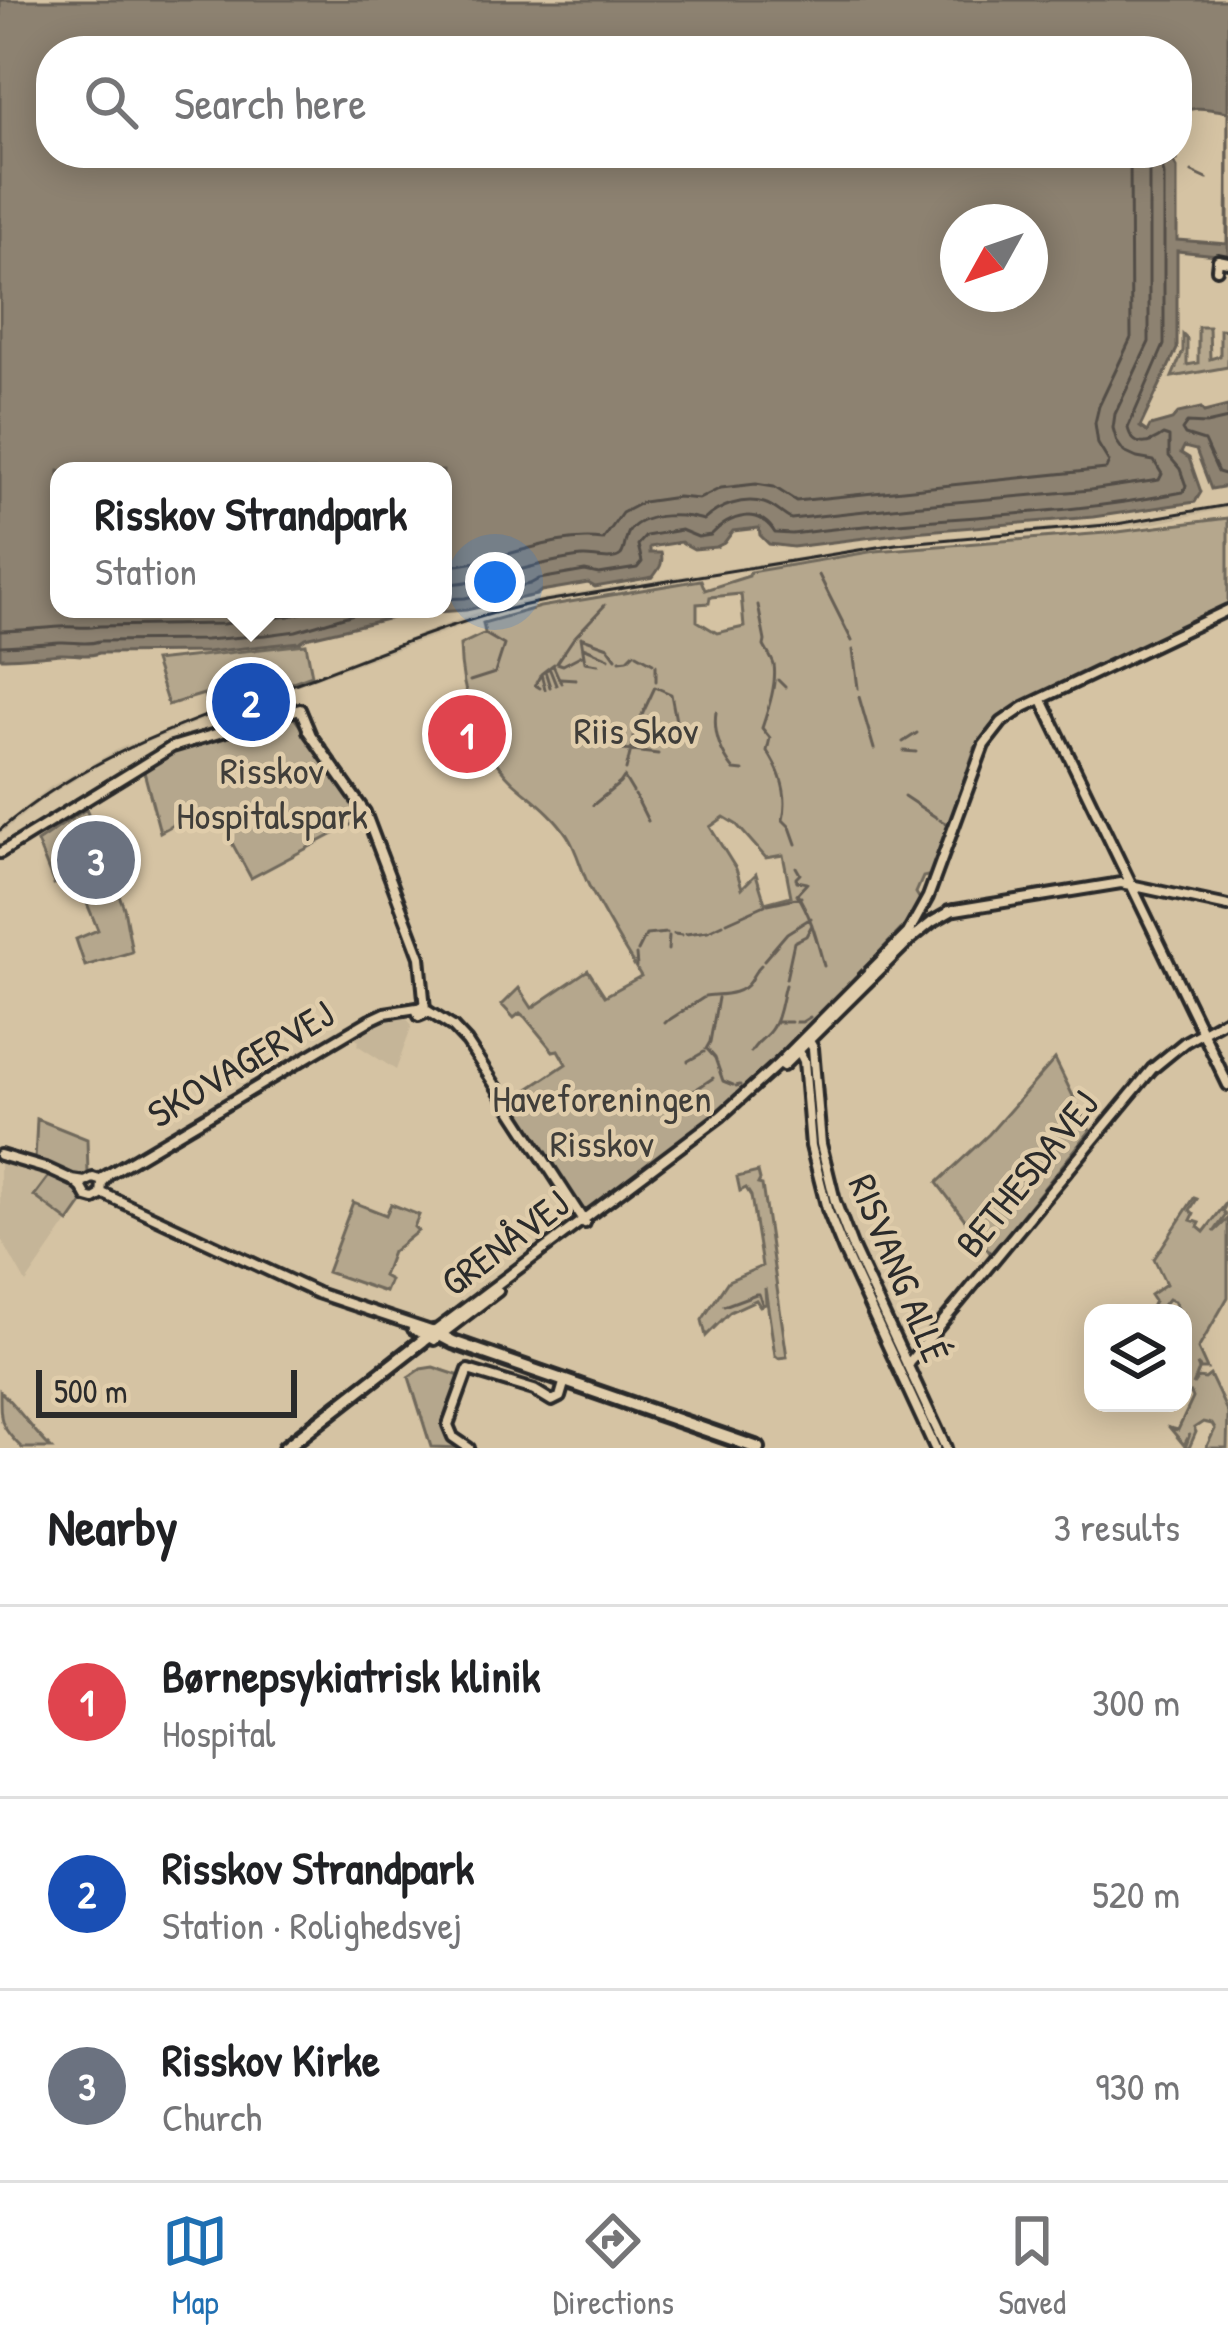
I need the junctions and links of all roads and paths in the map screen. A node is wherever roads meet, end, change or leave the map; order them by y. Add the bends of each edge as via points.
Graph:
1 (1228, 612) edge
2 (1042, 702) junction
3 (0, 853) edge
4 (1130, 884) junction
5 (1228, 907) edge
6 (952, 910) junction
7 (927, 917) junction
8 (910, 929) junction
9 (904, 944) junction
10 (422, 1009) junction
11 (1228, 1018) edge
12 (1203, 1033) junction
13 (807, 1039) junction
14 (798, 1048) junction
15 (1228, 1085) edge
16 (0, 1155) edge
17 (103, 1183) junction
18 (84, 1185) junction
19 (584, 1222) junction
20 (434, 1336) junction
21 (908, 1366) junction
22 (564, 1384) junction
23 (285, 1448) edge
24 (296, 1448) edge
25 (469, 1448) edge
26 (738, 1448) edge
27 (758, 1448) edge
28 (935, 1448) edge
29 (946, 1448) edge

1 - 2 street
1 - 8 street via 996,727
2 - 4 street
2 - 7 street via 1008,721 987,746
3 - 10 street via 172,748 297,710 365,812 418,951
4 - 5 street
4 - 6 street
4 - 12 street
6 - 7 street
6 - 9 street
7 - 8 street
7 - 9 street
8 - 13 street, GRENÅVEJ
9 - 13 street, GRENÅVEJ
10 - 17 street, SKOVAGERVEJ via 363,1024
10 - 19 street via 466,1042
11 - 12 street, BETHESDAVEJ
12 - 15 street
12 - 21 street, BETHESDAVEJ via 1152,1069
13 - 14 street, GRENÅVEJ
13 - 21 street, RISVANG ALLÉ via 830,1186
14 - 19 street, GRENÅVEJ
14 - 28 street, RISVANG ALLÉ via 827,1209
16 - 18 street
17 - 18 street via 92,1178
17 - 18 street via 91,1199
17 - 20 street via 316,1293
19 - 20 street, GRENÅVEJ
20 - 22 main road
20 - 23 main road, GRENÅVEJ
20 - 24 main road, GRENÅVEJ
21 - 29 street, RISVANG ALLÉ
22 - 25 street via 552,1401 468,1370 448,1425
22 - 26 main road
22 - 27 main road

